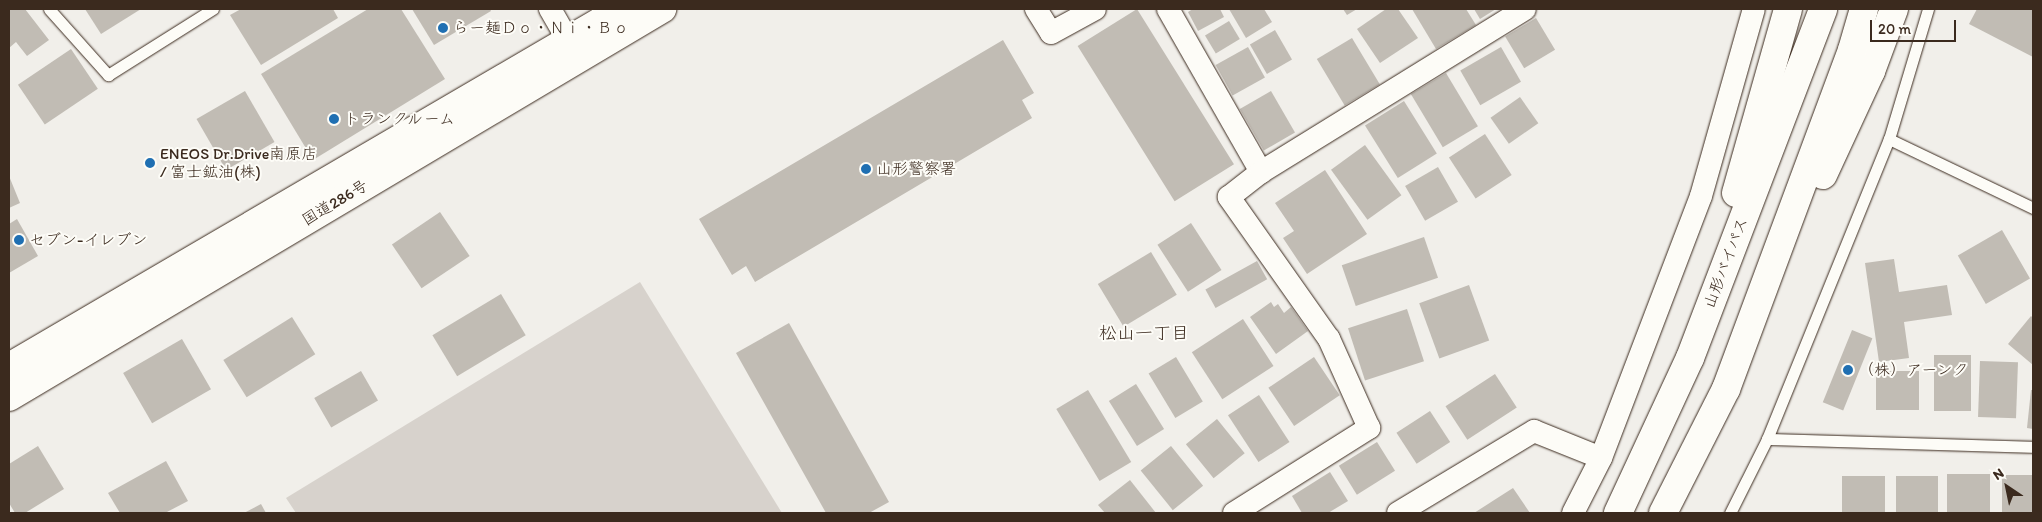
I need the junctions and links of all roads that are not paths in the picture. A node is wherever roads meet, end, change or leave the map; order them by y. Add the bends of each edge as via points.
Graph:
1 (49, 9) edge
2 (213, 9) edge
3 (550, 9) edge
4 (622, 9) edge
5 (662, 9) edge
6 (1036, 9) edge
7 (1095, 9) edge
8 (1168, 9) edge
9 (1525, 9) edge
10 (1754, 9) edge
11 (1788, 9) edge
12 (1823, 9) edge
13 (1864, 9) edge
14 (1894, 9) edge
15 (1928, 9) edge
16 (568, 40) junction
17 (1889, 139) junction
18 (1261, 172) junction
19 (2033, 208) edge
20 (1690, 358) junction
21 (9, 367) edge
22 (1726, 388) junction
23 (9, 398) edge
24 (1767, 439) junction
25 (2033, 448) edge
26 (1601, 458) junction
27 (1234, 513) edge
28 (1398, 513) edge
29 (1573, 513) edge
30 (1618, 513) edge
31 (1664, 513) edge
32 (1730, 513) edge

1 - 2 lane via 108,75
3 - 16 street
4 - 16 highway, 国道286号
5 - 23 highway, 国道286号
6 - 7 street via 1051,33
8 - 18 street
9 - 18 street
10 - 26 street via 1701,196
11 - 20 highway
12 - 20 highway, 山形バイパス
13 - 22 highway via 1852,50
14 - 22 highway via 1871,71
15 - 17 lane
16 - 21 highway, 国道286号
17 - 19 lane
17 - 24 lane
18 - 27 street via 1229,197 1329,339 1369,428
20 - 30 highway, 山形バイパス
22 - 31 highway
24 - 25 lane
24 - 32 lane
26 - 28 street via 1534,431
26 - 29 street

